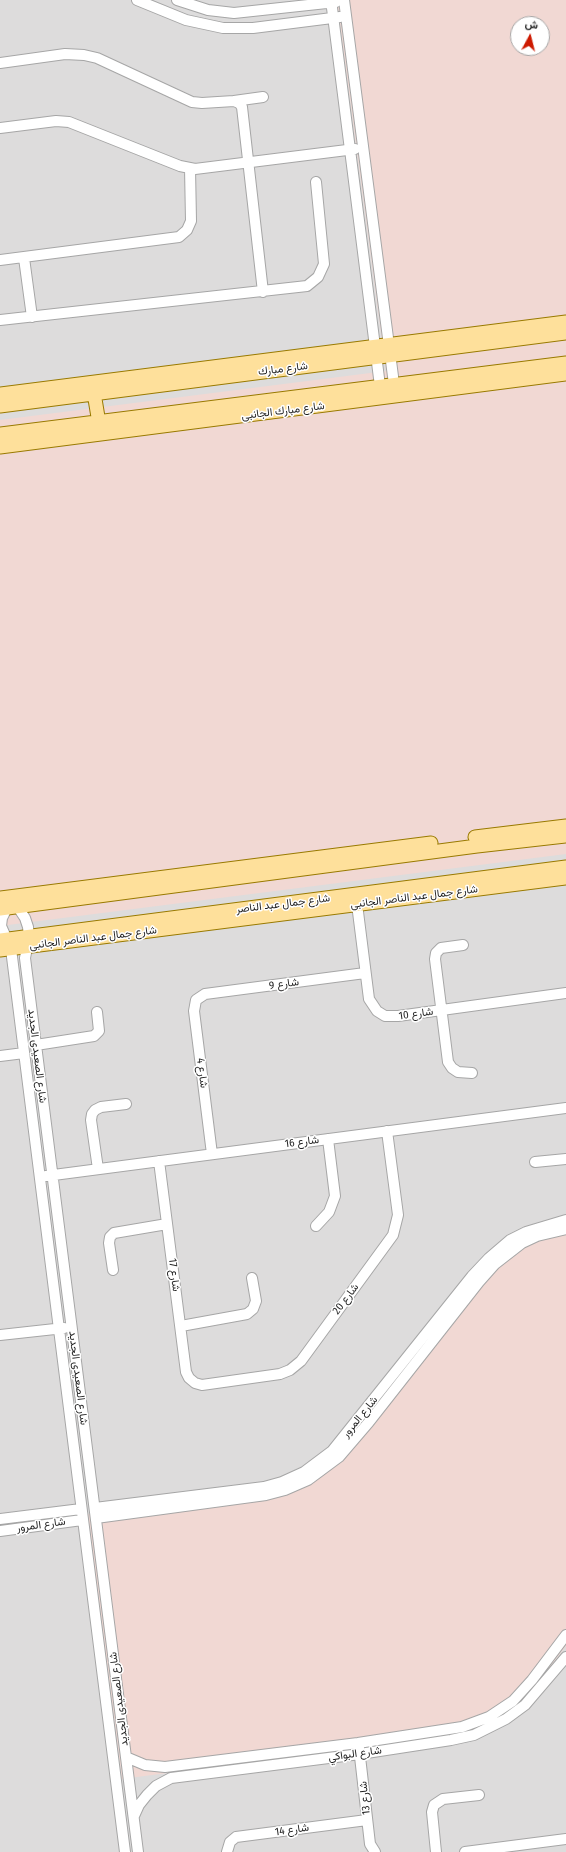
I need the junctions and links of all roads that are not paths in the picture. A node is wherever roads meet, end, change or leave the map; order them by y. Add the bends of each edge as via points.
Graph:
1 (138, 0) edge
2 (177, 0) edge
3 (344, 0) edge
4 (331, 1) edge
5 (346, 16) junction
6 (333, 18) junction
7 (0, 63) edge
8 (262, 97) dead end
9 (234, 101) junction
10 (0, 128) edge
11 (363, 148) junction
12 (350, 150) junction
13 (249, 162) junction
14 (190, 168) junction
15 (316, 182) dead end
16 (24, 258) junction
17 (0, 260) edge
18 (263, 292) junction
19 (32, 317) junction
20 (0, 320) edge
21 (566, 322) edge
22 (566, 333) edge
23 (389, 350) junction
24 (376, 352) junction
25 (566, 363) edge
26 (532, 366) junction
27 (566, 374) edge
28 (518, 380) junction
29 (387, 385) junction
30 (94, 393) junction
31 (0, 394) edge
32 (221, 405) junction
33 (0, 406) edge
34 (246, 415) junction
35 (98, 421) junction
36 (0, 434) edge
37 (100, 434) junction
38 (0, 447) edge
39 (566, 826) edge
40 (566, 836) edge
41 (476, 842) junction
42 (566, 867) edge
43 (566, 878) edge
44 (131, 886) junction
45 (357, 904) junction
46 (6, 905) edge
47 (28, 942) junction
48 (5, 945) edge
49 (463, 945) dead end
50 (366, 973) junction
51 (566, 993) edge
52 (202, 995) joint
53 (441, 1010) junction
54 (97, 1012) dead end
55 (36, 1045) junction
56 (24, 1053) junction
57 (0, 1056) edge
58 (472, 1073) dead end
59 (126, 1104) dead end
60 (566, 1108) edge
61 (387, 1131) junction
62 (328, 1139) junction
63 (212, 1154) junction
64 (566, 1159) edge
65 (159, 1161) junction
66 (535, 1162) dead end
67 (98, 1169) junction
68 (52, 1175) junction
69 (38, 1177) junction
70 (566, 1220) edge
71 (167, 1224) junction
72 (316, 1226) dead end
73 (566, 1229) edge
74 (113, 1270) dead end
75 (252, 1278) dead end
76 (452, 1309) junction
77 (72, 1326) junction
78 (181, 1326) junction
79 (58, 1328) junction
80 (0, 1335) edge
81 (198, 1384) joint
82 (81, 1509) junction
83 (96, 1513) junction
84 (0, 1520) edge
85 (82, 1520) junction
86 (0, 1531) edge
87 (104, 1577) junction
88 (90, 1579) junction
89 (566, 1635) edge
90 (566, 1657) edge
91 (358, 1743) junction
92 (360, 1754) junction
93 (126, 1757) junction
94 (160, 1767) junction
95 (162, 1782) junction
96 (479, 1795) dead end
97 (134, 1818) junction
98 (367, 1820) junction
99 (566, 1839) edge
100 (125, 1852) edge
101 (138, 1852) edge
102 (227, 1852) edge
103 (375, 1852) edge
104 (436, 1852) edge
105 (465, 1852) edge

1 - 6 street via 186,20 223,28 253,28
2 - 4 street via 208,10 234,13
3 - 4 street
3 - 5 street
4 - 6 street
5 - 6 street
5 - 11 street
6 - 12 street
7 - 9 street via 65,54 84,55 97,58 192,102
8 - 9 street
9 - 13 street via 242,107
10 - 14 street via 56,121 69,122
11 - 12 street
11 - 23 street
12 - 13 street
12 - 24 street
13 - 14 street
13 - 18 street
14 - 16 street via 192,221 179,237
15 - 18 street via 324,260 321,273 315,281 302,288
16 - 17 street
16 - 19 street
18 - 19 street
19 - 20 street
21 - 23 main road
22 - 23 main road, شارع مبارك
23 - 24 main road, شارع مبارك
23 - 29 street
24 - 29 street
24 - 30 main road, شارع مبارك
24 - 31 main road
25 - 26 main road
26 - 28 main road
26 - 29 main road
27 - 28 main road, شارع مبارك الجانبى
28 - 34 main road, شارع مبارك الجانبى
29 - 32 main road
30 - 33 main road, شارع مبارك
30 - 35 main road
32 - 34 main road
32 - 35 main road
34 - 37 main road, شارع مبارك الجانبى
35 - 36 main road
35 - 37 main road
37 - 38 main road, شارع مبارك الجانبى
39 - 41 main road
40 - 41 main road
41 - 44 main road
42 - 47 main road, شارع جمال عبد الناصر
43 - 45 main road, شارع جمال عبد الناصر الجانبى
44 - 46 main road
44 - 46 main road
45 - 47 main road, شارع جمال عبد الناصر الجانبى
45 - 50 street, شارع 10
46 - 47 street, شارع الصعيدى الجديد via 27,923
46 - 48 street, شارع الصعيدى الجديد via 1,922
47 - 48 main road, شارع جمال عبد الناصر الجانبى
47 - 55 street, شارع الصعيدى الجديد via 25,958
48 - 56 street, شارع الصعيدى الجديد
49 - 53 street via 443,947 436,954
50 - 52 street, شارع 9
50 - 53 street, شارع 10 via 369,999 373,1008 381,1014 393,1017
51 - 53 street, شارع 10
52 - 63 street, شارع 4 via 196,1000 194,1008
53 - 58 street via 450,1065 458,1072
54 - 55 street via 99,1031 94,1036
55 - 68 street, شارع الصعيدى الجديد
56 - 57 street
56 - 69 street, شارع الصعيدى الجديد
59 - 67 street via 101,1107 92,1114
60 - 61 street, شارع 16
61 - 62 street, شارع 16
61 - 81 street, شارع 20 via 398,1215 395,1230 391,1240 301,1361 280,1374
62 - 63 street, شارع 16
62 - 72 street via 335,1196 330,1212
63 - 65 street, شارع 16
64 - 66 street
65 - 67 street, شارع 16
65 - 71 street, شارع 17
67 - 68 street, شارع 16
68 - 69 street, شارع 16
68 - 77 street, شارع الصعيدى الجديد
69 - 79 street, شارع الصعيدى الجديد
70 - 76 street, شارع المرور via 534,1229 510,1240 483,1264
71 - 74 street via 114,1233 109,1243
71 - 78 street, شارع 17
73 - 76 street, شارع المرور via 537,1236 516,1247
75 - 78 street via 256,1301 253,1309 247,1314
76 - 83 street, شارع المرور via 365,1419 326,1457 304,1472 282,1482 257,1488
77 - 79 street
77 - 83 street, شارع الصعيدى الجديد
78 - 81 street, شارع 17 via 188,1375
79 - 80 street
79 - 82 street, شارع الصعيدى الجديد
82 - 84 street, شارع المرور
82 - 85 street, شارع الصعيدى الجديد
83 - 87 street, شارع الصعيدى الجديد
85 - 86 street, شارع المرور
85 - 88 street, شارع الصعيدى الجديد
87 - 88 street
87 - 93 street, شارع الصعيدى الجديد
88 - 100 street, شارع الصعيدى الجديد
89 - 91 street, شارع البواكي via 523,1691 489,1717 448,1730
90 - 92 street, شارع البواكي via 525,1705 485,1730 451,1740
91 - 92 street, شارع 13
91 - 94 street, شارع البواكي
92 - 95 street, شارع البواكي via 171,1778
92 - 98 street, شارع 13
93 - 94 street, شارع البواكي via 145,1765
93 - 97 street, شارع الصعيدى الجديد
94 - 95 street
95 - 97 street, شارع البواكي via 142,1800
96 - 104 street via 442,1800 434,1805 432,1812
97 - 101 street, شارع الصعيدى الجديد
98 - 102 street, شارع 14 via 236,1837 230,1842
98 - 103 street, شارع 13 via 370,1844
99 - 105 street

